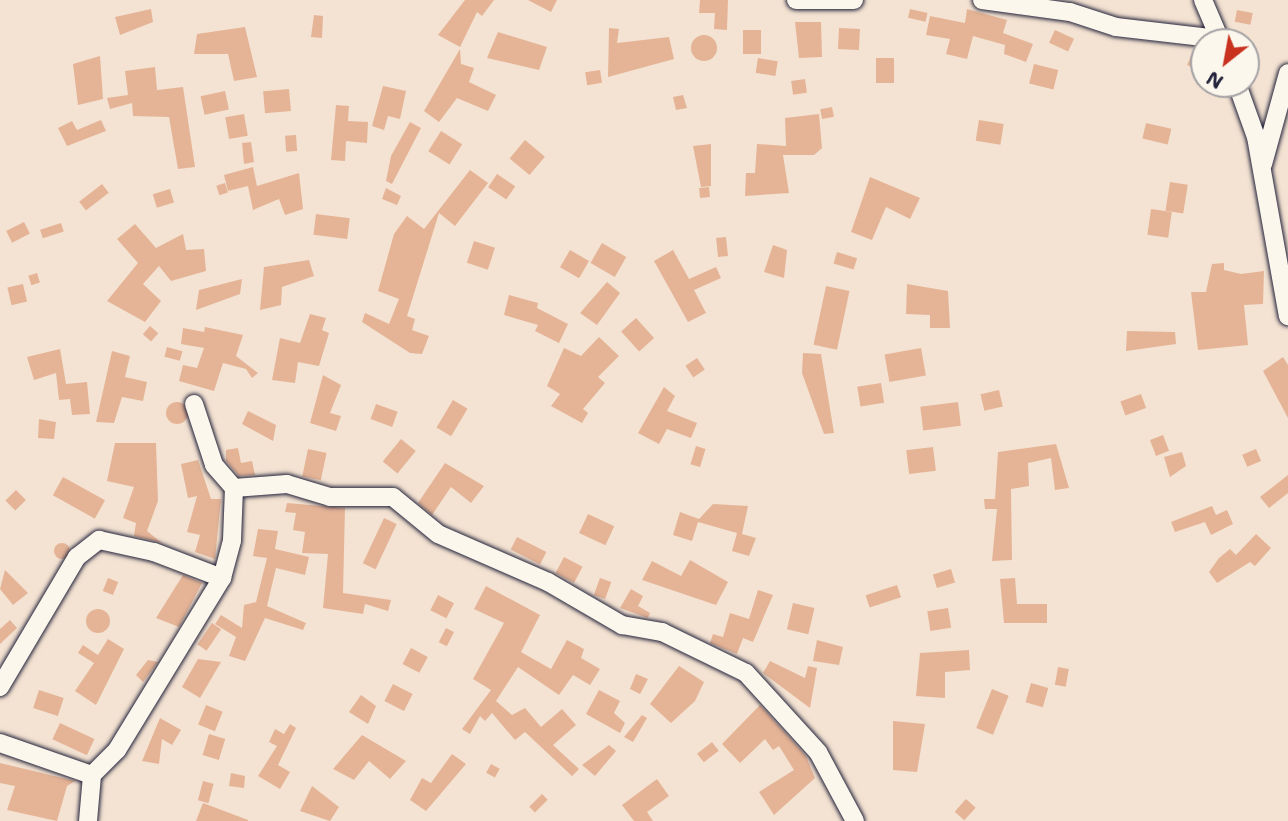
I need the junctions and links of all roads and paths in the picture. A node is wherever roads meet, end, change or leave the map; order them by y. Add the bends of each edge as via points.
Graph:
1 (796, 0) edge
2 (853, 0) edge
3 (982, 0) edge
4 (1203, 0) edge
5 (1215, 28) edge
6 (1190, 37) edge
7 (1288, 73) edge
8 (1241, 98) edge
9 (1261, 170) junction
10 (1288, 316) edge
11 (194, 404) dead end
12 (234, 488) junction
13 (222, 578) junction
14 (0, 687) edge
15 (0, 743) edge
16 (92, 775) junction
17 (88, 821) edge
18 (855, 821) edge

1 - 2 street
3 - 6 street via 1070,12 1116,27
4 - 5 street
7 - 9 street
8 - 9 street
9 - 10 street
11 - 12 street via 214,466
12 - 13 street via 232,540
12 - 18 street via 288,484 330,497 393,497 438,534 548,582 622,625 662,632 746,673 818,752
13 - 14 street via 154,552 99,540 77,557
13 - 16 street via 117,750
15 - 16 street
16 - 17 street

